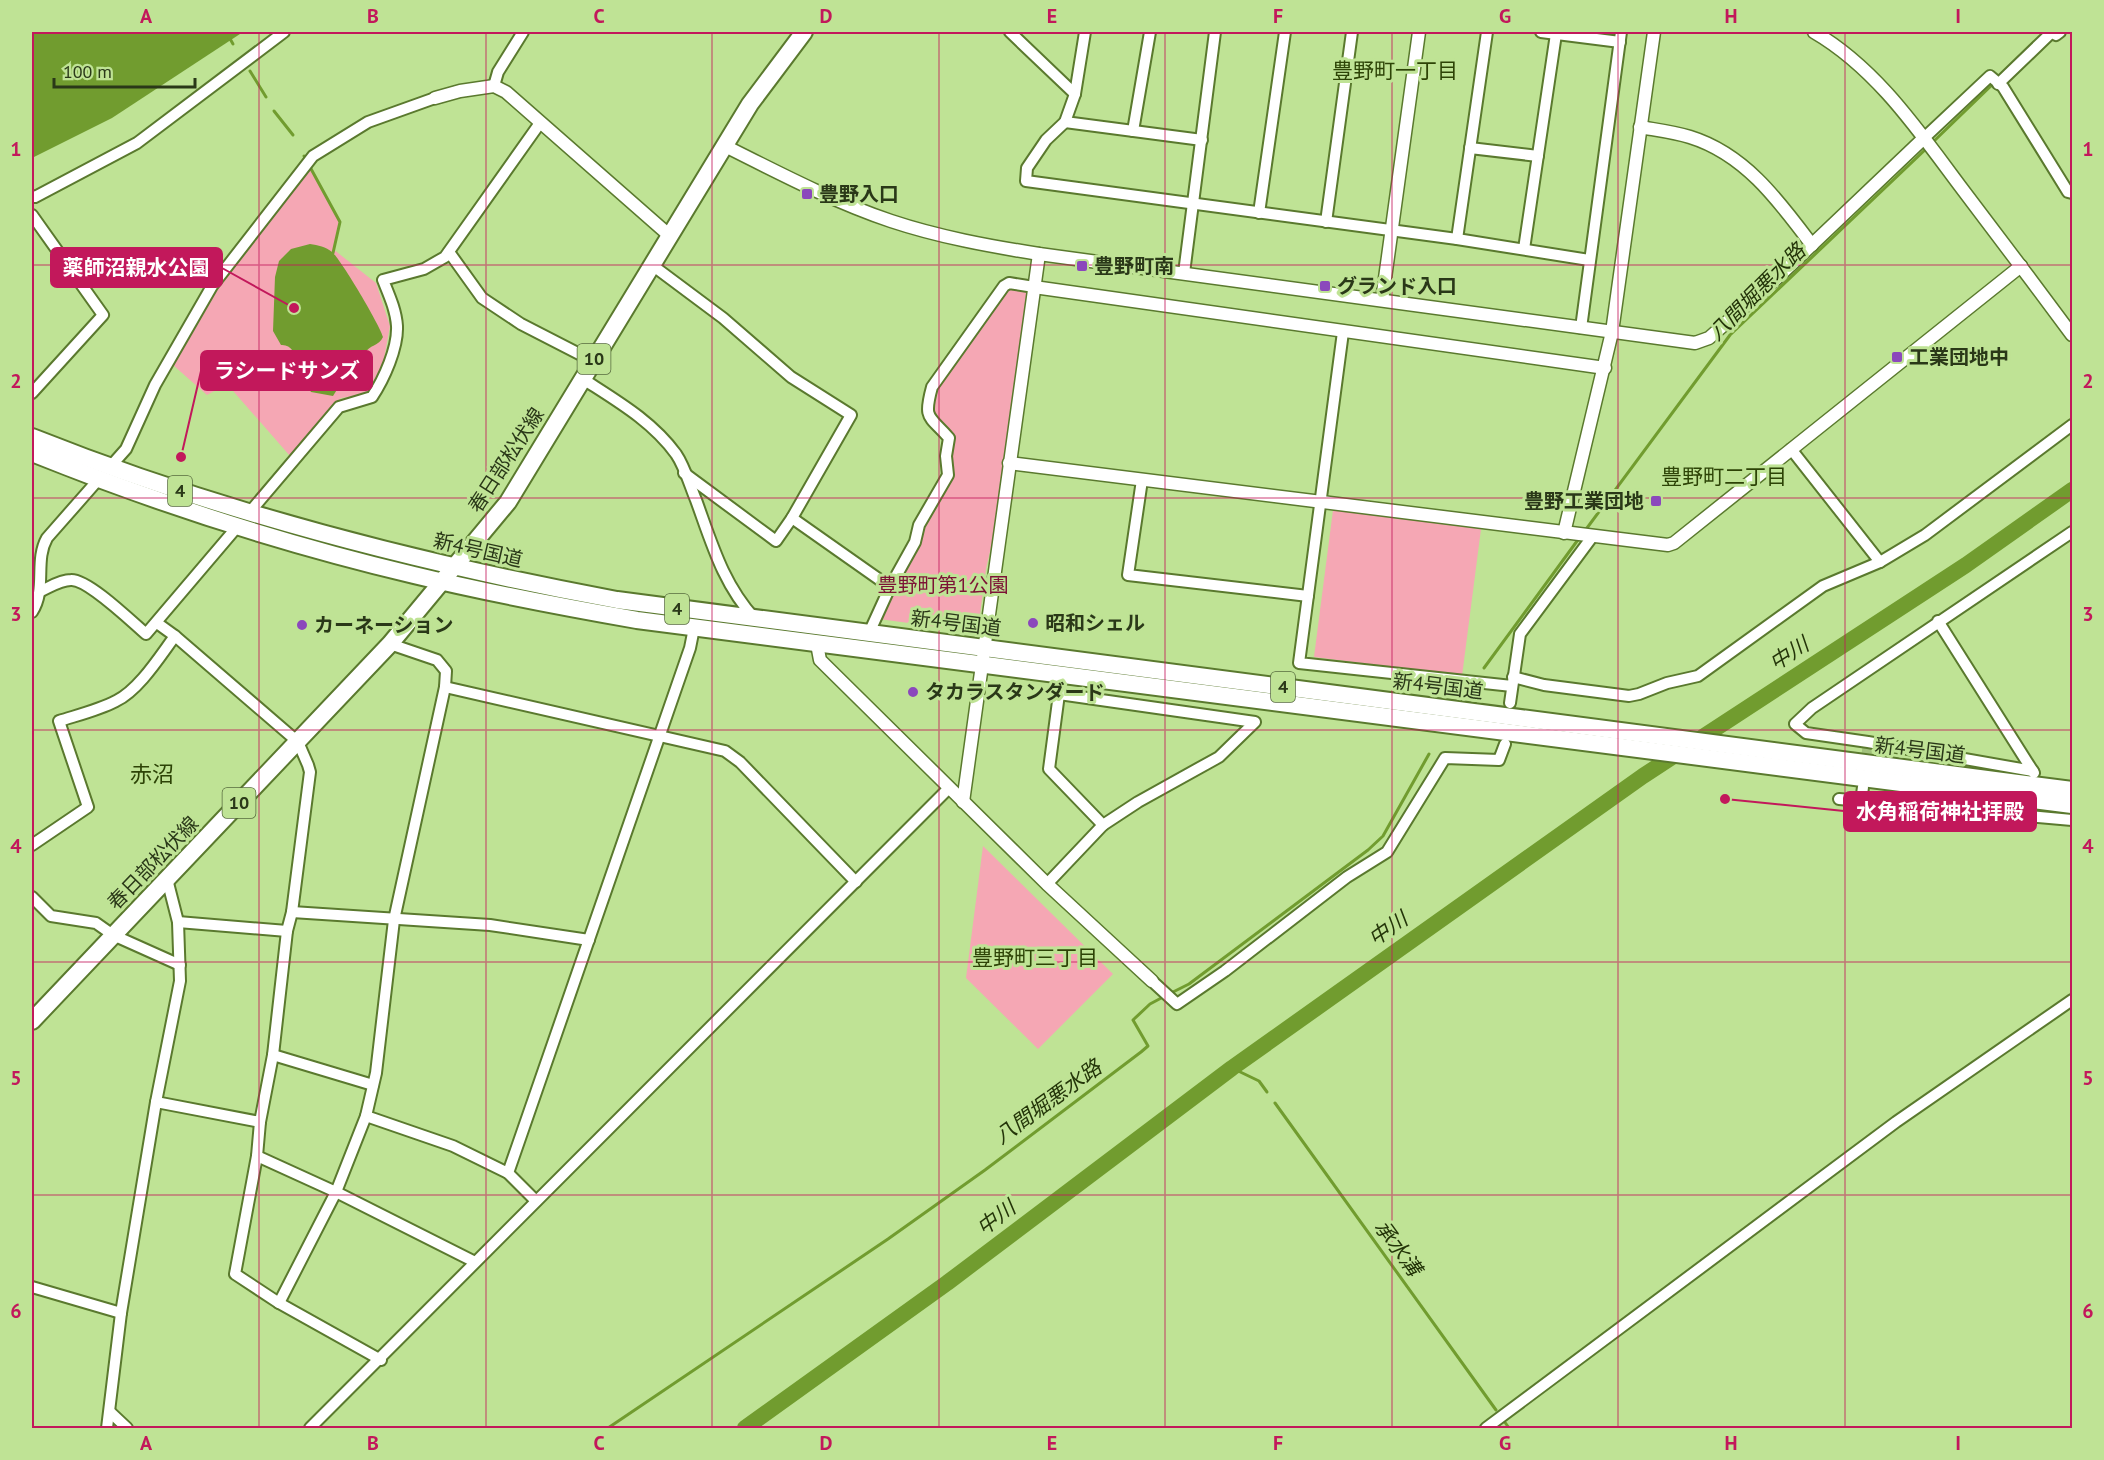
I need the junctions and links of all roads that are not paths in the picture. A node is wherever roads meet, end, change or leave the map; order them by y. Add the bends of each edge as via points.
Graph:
1 (284, 32) edge
2 (523, 32) edge
3 (804, 32) edge
4 (1010, 32) edge
5 (1085, 32) edge
6 (1148, 32) edge
7 (1215, 32) edge
8 (1285, 32) edge
9 (1352, 32) edge
10 (1419, 32) edge
11 (1487, 32) edge
12 (1541, 32) edge
13 (1654, 32) edge
14 (1814, 32) edge
15 (2060, 32) edge
16 (1556, 34) junction
17 (1620, 37) edge
18 (1996, 82) junction
19 (494, 86) junction
20 (1075, 94) junction
21 (435, 99) joint
22 (1065, 122) junction
23 (540, 123) junction
24 (1641, 127) junction
25 (1133, 131) junction
26 (1202, 140) junction
27 (1927, 143) junction
28 (725, 146) junction
29 (1470, 148) junction
30 (1538, 156) junction
31 (2073, 193) edge
32 (33, 197) edge
33 (1194, 204) junction
34 (1259, 213) junction
35 (32, 214) edge
36 (1326, 222) junction
37 (1392, 231) junction
38 (670, 236) junction
39 (1457, 239) junction
40 (1812, 245) junction
41 (1524, 249) junction
42 (449, 252) junction
43 (1039, 254) junction
44 (1589, 260) junction
45 (652, 265) junction
46 (2021, 266) junction
47 (1184, 273) junction
48 (1034, 287) junction
49 (1382, 300) junction
50 (1581, 328) junction
51 (1612, 332) junction
52 (1343, 333) junction
53 (2073, 335) edge
54 (593, 361) junction
55 (1605, 368) junction
56 (583, 378) junction
57 (32, 393) edge
58 (2073, 425) edge
59 (32, 437) edge
60 (1791, 449) junction
61 (32, 453) edge
62 (1009, 463) junction
63 (110, 467) junction
64 (684, 473) junction
65 (99, 480) junction
66 (1142, 480) junction
67 (1320, 503) junction
68 (249, 513) junction
69 (792, 518) junction
70 (237, 527) junction
71 (2073, 532) edge
72 (1569, 534) junction
73 (1590, 536) junction
74 (1880, 562) junction
75 (455, 566) junction
76 (442, 582) junction
77 (890, 587) junction
78 (41, 591) junction
79 (1308, 596) junction
80 (32, 612) edge
81 (756, 619) junction
82 (1938, 621) junction
83 (157, 623) junction
84 (694, 628) junction
85 (869, 633) junction
86 (175, 636) junction
87 (390, 644) junction
88 (818, 644) junction
89 (984, 648) junction
90 (982, 665) junction
91 (1513, 682) junction
92 (445, 687) junction
93 (1510, 703) dead end
94 (660, 734) junction
95 (298, 742) junction
96 (1505, 744) dead end
97 (2033, 771) junction
98 (1863, 787) dead end
99 (2044, 787) junction
100 (949, 788) junction
101 (2073, 790) edge
102 (1839, 800) dead end
103 (963, 802) junction
104 (1861, 802) junction
105 (2072, 814) edge
106 (1103, 825) junction
107 (32, 845) edge
108 (167, 879) junction
109 (856, 882) junction
110 (1047, 884) junction
111 (32, 897) edge
112 (292, 912) junction
113 (394, 920) junction
114 (178, 921) junction
115 (287, 931) junction
116 (113, 935) junction
117 (589, 940) junction
118 (180, 965) junction
119 (1152, 981) joint
120 (2073, 1000) edge
121 (32, 1021) edge
122 (273, 1055) junction
123 (373, 1085) junction
124 (156, 1102) junction
125 (366, 1116) junction
126 (260, 1122) junction
127 (257, 1156) junction
128 (508, 1173) junction
129 (336, 1192) junction
130 (536, 1201) junction
131 (475, 1262) junction
132 (32, 1287) edge
133 (279, 1303) junction
134 (121, 1313) junction
135 (381, 1360) junction
136 (110, 1412) junction
137 (1492, 1426) edge
138 (107, 1428) edge
139 (127, 1428) edge
140 (310, 1428) edge

1 - 32 street via 137,143
2 - 19 street via 498,72
3 - 28 main road, 春日部松伏線 / 10 via 750,104
4 - 20 street
5 - 20 street
6 - 25 street
7 - 26 street
8 - 34 street
9 - 36 street
10 - 37 street
11 - 29 street
12 - 16 street
13 - 24 street
14 - 27 street via 1855,61 1882,87
15 - 18 street via 2052,32
16 - 17 street
16 - 30 street
17 - 44 street
18 - 27 street via 1990,76
18 - 31 street via 2003,87 2068,192
19 - 21 street
19 - 23 street
20 - 22 street
21 - 63 street via 368,122 312,157 212,286 155,385 126,448
22 - 25 street
22 - 33 street via 1046,140 1027,168 1026,181
23 - 38 street
23 - 42 street
24 - 40 street via 1691,137 1744,167 1777,198
24 - 51 street
25 - 26 street
26 - 33 street
27 - 40 street
27 - 46 street
28 - 38 main road, 春日部松伏線 / 10
28 - 43 street via 890,221 955,239
29 - 30 street
29 - 39 street
30 - 41 street
32 - 35 street
33 - 34 street
33 - 47 street
34 - 36 street
35 - 57 street via 103,315
36 - 37 street
37 - 39 street
37 - 49 street
38 - 45 main road, 春日部松伏線 / 10
39 - 41 street
40 - 51 street via 1702,342
41 - 44 street
42 - 54 street via 482,298 521,324
42 - 68 street via 424,269 383,280 398,328 389,367 379,386 372,397 339,407
43 - 47 street
43 - 48 street
44 - 50 street
45 - 54 main road, 春日部松伏線 / 10
45 - 69 street via 723,318 791,377 851,414
46 - 53 street
46 - 60 street
47 - 49 street
48 - 52 street
48 - 62 street
48 - 77 street via 1009,283 1004,286 932,387 926,407 928,417 949,438 945,456 948,475
49 - 50 street
50 - 51 street
51 - 55 street
52 - 55 street
52 - 67 street
54 - 56 main road, 春日部松伏線 / 10
55 - 72 street
56 - 64 street via 645,419 677,455
56 - 75 main road, 春日部松伏線 / 10 via 508,502
58 - 74 street via 1925,535
59 - 63 main road, 新4号国道 / 4
60 - 73 street via 1674,543
60 - 74 street
61 - 65 main road, 新4号国道 / 4
62 - 66 street
62 - 89 street
63 - 68 main road, 新4号国道 / 4
64 - 69 street via 776,541
64 - 81 street via 725,578
65 - 70 main road, 新4号国道 / 4
65 - 78 street via 41,548
66 - 67 street
66 - 79 street via 1128,576
67 - 72 street
67 - 79 street
68 - 75 main road, 新4号国道 / 4
69 - 77 street
70 - 76 main road, 新4号国道 / 4
70 - 83 street
71 - 82 street
72 - 73 street
73 - 91 street via 1520,634
74 - 91 street via 1823,586 1698,676 1629,696
75 - 76 main road, 春日部松伏線 / 10
75 - 81 main road, 新4号国道 / 4 via 606,598
76 - 84 main road, 新4号国道 / 4
76 - 87 main road, 春日部松伏線 / 10
77 - 85 street
78 - 80 street
78 - 83 street via 73,579 87,584 146,634
79 - 91 street via 1299,663
81 - 85 main road, 新4号国道 / 4
82 - 97 street
82 - 97 street via 1812,708 1795,724 1806,733
83 - 86 street
84 - 88 main road, 新4号国道 / 4
84 - 94 street
85 - 89 main road, 新4号国道 / 4
86 - 95 street
86 - 107 street via 126,695 59,721 88,807
87 - 92 street via 437,660 446,671
87 - 95 main road, 春日部松伏線 / 10
88 - 90 main road, 新4号国道 / 4
88 - 100 street via 820,660
89 - 90 street
89 - 99 main road, 新4号国道 / 4
90 - 103 street
90 - 105 main road, 新4号国道 / 4 via 1789,768
91 - 93 street
92 - 94 street
92 - 113 street
94 - 109 street via 731,754
94 - 117 street
95 - 108 main road, 春日部松伏線 / 10
95 - 112 street via 310,772
96 - 119 street via 1499,760 1445,758 1387,852 1177,1004
97 - 99 street
98 - 104 street
99 - 101 main road, 新4号国道 / 4
100 - 103 street
100 - 109 street
102 - 104 street
103 - 110 street
104 - 105 street
106 - 106 street via 1219,757 1255,722 1059,694 1049,769
106 - 110 street
108 - 114 street
108 - 116 main road, 春日部松伏線 / 10
109 - 130 street
110 - 119 street
111 - 116 street via 51,916 96,923
112 - 113 street
112 - 115 street
113 - 117 street via 502,926
113 - 123 street
114 - 115 street
114 - 118 street
115 - 122 street
116 - 118 street
116 - 121 main road, 春日部松伏線 / 10
117 - 128 street
118 - 124 street
120 - 137 street via 1896,1122
122 - 123 street
122 - 126 street
123 - 125 street
124 - 126 street
124 - 134 street
125 - 128 street via 453,1146
125 - 129 street
126 - 127 street
127 - 129 street
127 - 133 street via 235,1274
128 - 130 street
129 - 131 street
129 - 133 street
130 - 131 street
131 - 135 street
132 - 134 street
133 - 135 street
134 - 136 street
135 - 140 street
136 - 138 street
136 - 139 street

